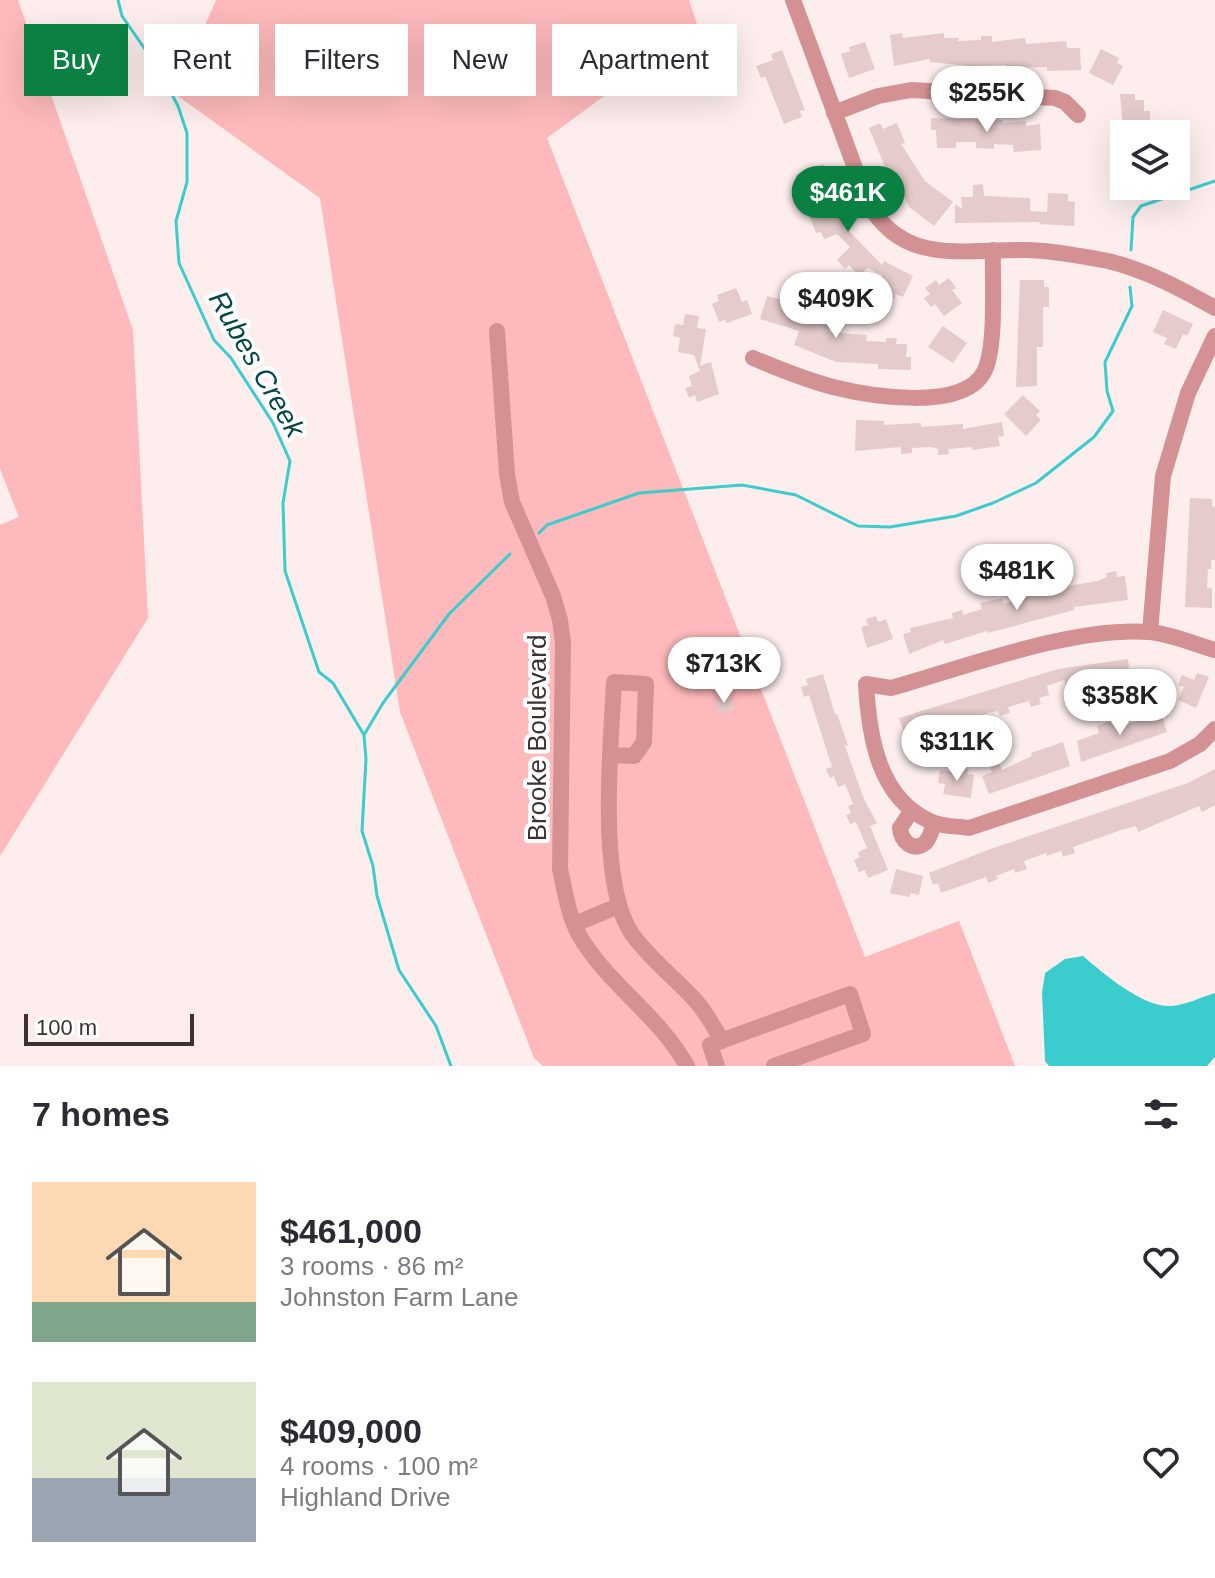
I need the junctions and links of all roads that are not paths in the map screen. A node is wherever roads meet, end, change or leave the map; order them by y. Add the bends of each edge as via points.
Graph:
1 (793, 0) edge
2 (834, 113) junction
3 (1078, 115) dead end
4 (993, 250) junction
5 (1215, 308) edge
6 (497, 331) dead end
7 (1215, 336) edge
8 (753, 358) dead end
9 (1150, 632) junction
10 (1215, 650) edge
11 (1215, 729) edge
12 (611, 755) junction
13 (912, 810) junction
14 (934, 823) junction
15 (618, 906) junction
16 (575, 924) junction
17 (722, 1041) junction
18 (687, 1066) edge
19 (717, 1066) edge
20 (774, 1066) edge

1 - 2 street
2 - 3 street via 890,93 922,90 1055,98
2 - 4 street via 868,203 887,231 939,251
4 - 5 street via 1109,262 1170,283
4 - 8 street via 989,358 981,377 964,391 928,397 853,392
6 - 16 street, Brooke Boulevard via 512,502 553,596 562,632 560,869
7 - 9 street via 1188,393 1163,476
9 - 10 street
9 - 13 street via 1070,639 891,688 866,684 877,761 891,788
11 - 14 street via 1170,761 969,828
12 - 12 street via 614,682 646,684 644,742 634,756
12 - 15 street via 610,850
13 - 14 street
13 - 14 street via 900,828 907,844 924,844
15 - 16 street
15 - 17 street via 633,935 698,1003
16 - 18 street, Brooke Boulevard via 593,955 658,1024
17 - 19 street via 710,1045
17 - 20 street via 850,994 863,1034

